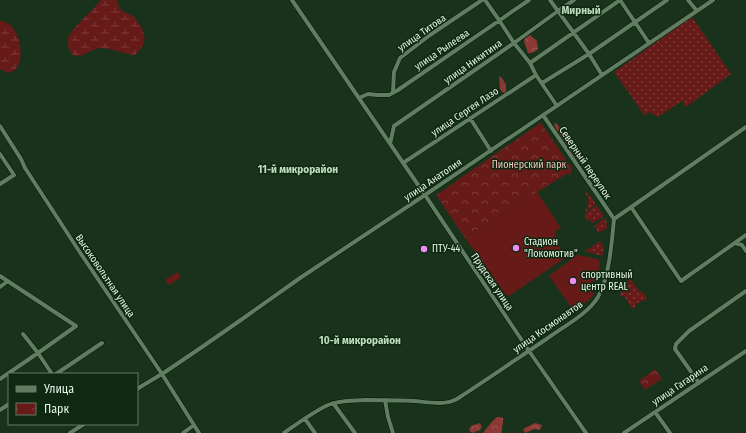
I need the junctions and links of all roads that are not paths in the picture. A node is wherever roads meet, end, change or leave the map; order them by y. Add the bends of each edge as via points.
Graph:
1 (292, 0) edge
2 (484, 0) edge
3 (529, 0) edge
4 (550, 0) edge
5 (574, 0) edge
6 (620, 0) edge
7 (667, 0) edge
8 (688, 0) edge
9 (713, 0) edge
10 (558, 11) junction
11 (697, 11) junction
12 (499, 20) junction
13 (635, 22) junction
14 (574, 33) junction
15 (514, 43) junction
16 (649, 43) junction
17 (589, 54) junction
18 (530, 63) junction
19 (536, 75) junction
20 (602, 75) junction
21 (542, 83) junction
22 (393, 92) junction
23 (359, 98) junction
24 (557, 106) junction
25 (543, 115) junction
26 (470, 118) junction
27 (0, 126) edge
28 (746, 127) edge
29 (1, 131) edge
30 (390, 144) junction
31 (491, 151) junction
32 (0, 154) edge
33 (403, 163) junction
34 (0, 184) edge
35 (425, 195) junction
36 (631, 207) junction
37 (614, 220) junction
38 (746, 236) edge
39 (735, 243) junction
40 (746, 251) edge
41 (0, 276) edge
42 (8, 281) junction
43 (0, 287) edge
44 (746, 291) edge
45 (23, 334) dead end
46 (102, 342) dead end
47 (529, 351) junction
48 (746, 351) edge
49 (38, 353) junction
50 (9, 373) edge
51 (51, 373) edge
52 (57, 373) edge
53 (162, 374) junction
54 (699, 383) junction
55 (138, 388) edge
56 (385, 400) junction
57 (333, 403) junction
58 (655, 412) junction
59 (305, 419) junction
60 (82, 425) edge
61 (194, 426) junction
62 (70, 433) edge
63 (183, 433) edge
64 (199, 433) edge
65 (284, 433) edge
66 (315, 433) edge
67 (355, 433) edge
68 (393, 433) edge
69 (586, 433) edge
70 (624, 433) edge
71 (670, 433) edge

1 - 23 street, Прудская улица
2 - 12 street
2 - 22 street, улица Титова via 400,58 394,72
3 - 12 street, улица Рылеева
4 - 10 street
5 - 10 street, улица Никитина
6 - 13 street
6 - 14 street
7 - 13 street
8 - 11 street
9 - 11 street, улица Анатолия
10 - 14 street
10 - 15 street, улица Никитина
11 - 16 street, улица Анатолия
12 - 15 street
12 - 22 street, улица Рылеева
13 - 16 street
13 - 17 street
14 - 17 street
14 - 18 street
15 - 18 street
15 - 30 street, улица Никитина via 394,126
16 - 20 street, улица Анатолия
17 - 20 street
17 - 21 street
18 - 19 street
19 - 21 street
19 - 26 street, улица Сергея Лазо
20 - 24 street, улица Анатолия
21 - 24 street
22 - 23 street, улица Рылеева via 389,95 368,94
23 - 30 street, Прудская улица
24 - 25 street, улица Анатолия
25 - 31 street, улица Анатолия
25 - 37 street, Северный переулок
26 - 31 street
26 - 33 street, улица Сергея Лазо
27 - 29 street, Высоковольтная улица
28 - 36 street
29 - 53 street, Высоковольтная улица
30 - 33 street, Прудская улица
31 - 35 street, улица Анатолия
32 - 34 street via 14,175
33 - 35 street, Прудская улица
35 - 47 street, Прудская улица
35 - 53 street, улица Анатолия
36 - 37 street
36 - 39 street via 681,281
37 - 47 street, улица Космонавтов via 609,259 597,299 590,308
38 - 39 street
39 - 40 street via 742,245
41 - 42 street
42 - 43 street
42 - 49 street via 76,326
44 - 54 street via 689,331 676,344 675,349
45 - 49 street
46 - 52 street
47 - 56 street, улица Космонавтов via 451,402
47 - 69 street, Прудская улица
48 - 54 street, улица Гагарина
49 - 50 street
49 - 51 street
53 - 55 street, улица Анатолия
53 - 61 street, Высоковольтная улица
54 - 58 street, улица Гагарина
56 - 57 street, улица Космонавтов
56 - 68 street
57 - 59 street, улица Космонавтов
57 - 67 street
58 - 70 street, улица Гагарина
58 - 71 street
59 - 65 street, улица Космонавтов
59 - 66 street
60 - 62 street
61 - 63 street
61 - 64 street, Высоковольтная улица

